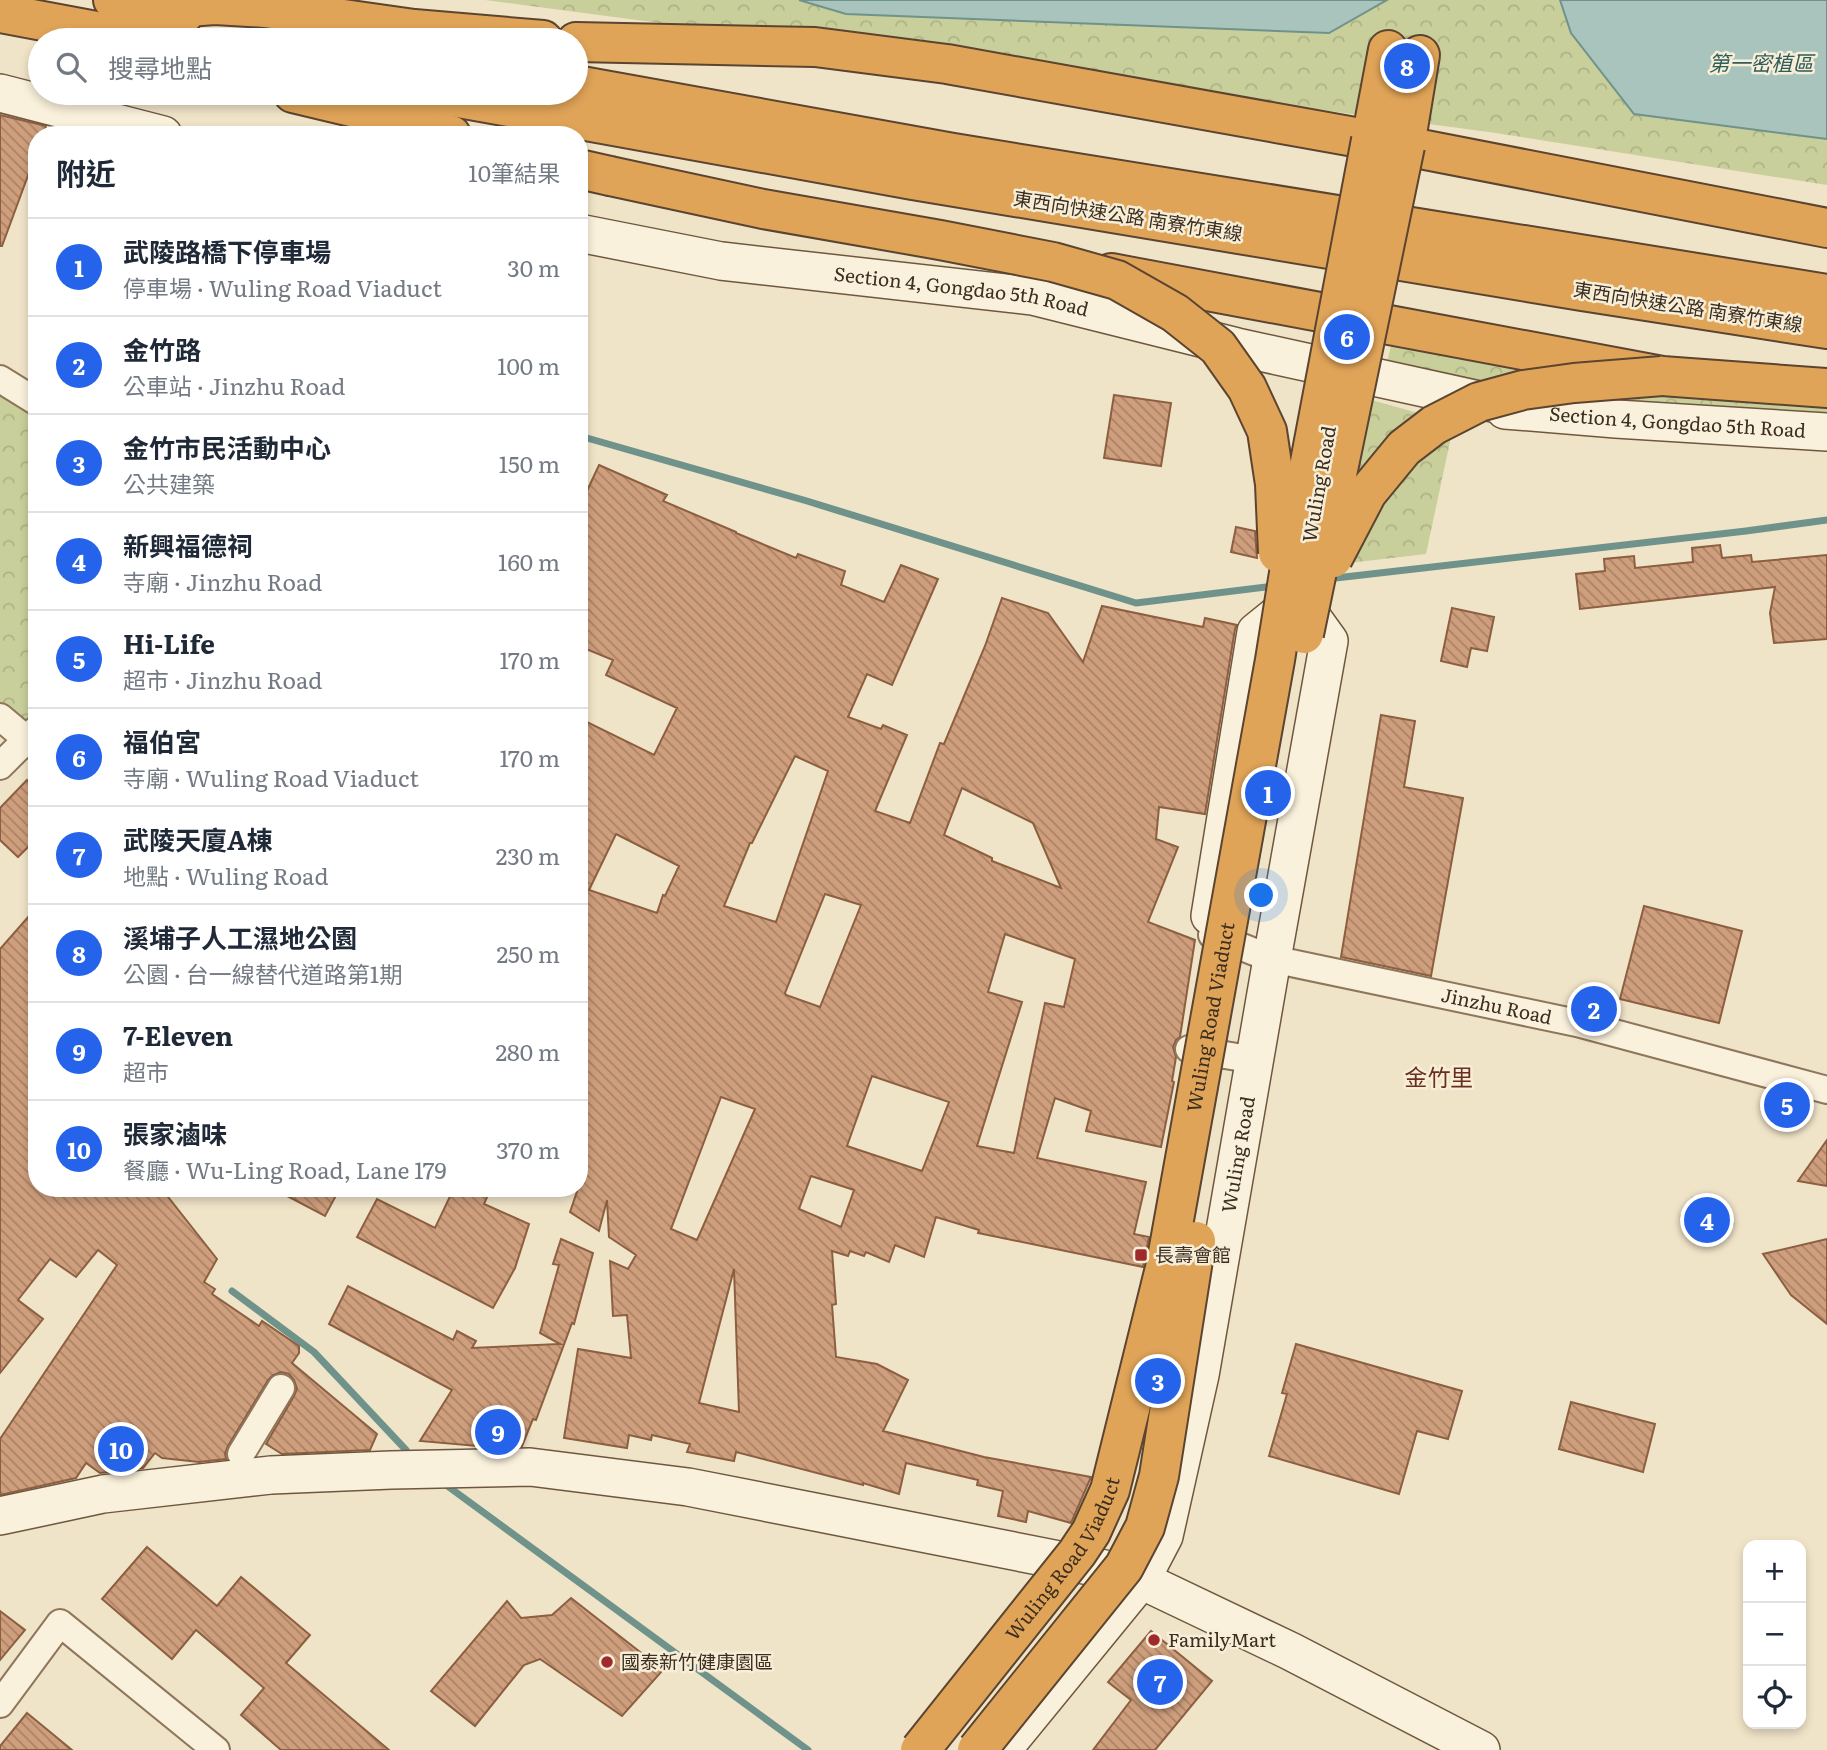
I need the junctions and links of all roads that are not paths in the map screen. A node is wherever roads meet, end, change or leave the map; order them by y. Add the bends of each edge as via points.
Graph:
1 (113, 0) edge
2 (0, 13) edge
3 (152, 25) edge
4 (188, 28) edge
5 (407, 28) edge
6 (588, 42) edge
7 (1404, 52) dead end
8 (588, 87) edge
9 (0, 93) edge
10 (28, 100) edge
11 (47, 105) edge
12 (343, 105) edge
13 (497, 105) edge
14 (128, 126) edge
15 (421, 126) edge
16 (1388, 143) junction
17 (595, 172) edge
18 (1827, 228) edge
19 (588, 235) edge
20 (1053, 262) junction
21 (1585, 273) junction
22 (1827, 295) edge
23 (1353, 318) junction
24 (1827, 328) edge
25 (1339, 371) junction
26 (1662, 376) junction
27 (0, 379) edge
28 (1827, 387) edge
29 (28, 396) edge
30 (1827, 432) edge
31 (1298, 598) junction
32 (1287, 662) junction
33 (0, 718) edge
34 (28, 736) edge
35 (28, 743) edge
36 (0, 766) edge
37 (1208, 934) junction
38 (1272, 958) junction
39 (1189, 1049) junction
40 (1255, 1060) junction
41 (1827, 1090) edge
42 (1180, 1276) junction
43 (281, 1388) dead end
44 (241, 1454) dead end
45 (0, 1516) edge
46 (1053, 1558) junction
47 (1141, 1580) junction
48 (0, 1704) edge
49 (216, 1750) edge
50 (899, 1750) edge
51 (920, 1750) edge
52 (948, 1750) edge
53 (977, 1750) edge
54 (1002, 1750) edge
55 (1480, 1750) edge

1 - 3 highway
2 - 3 highway
3 - 4 highway
3 - 5 highway via 215,5
6 - 16 highway via 815,47 947,64
7 - 16 highway, Wuling Road Viaduct
8 - 21 highway, 東西向快速公路 南寮竹東線
9 - 10 street
11 - 14 street
12 - 15 highway
13 - 21 highway, 東西向快速公路 南寮竹東線 via 913,180
16 - 18 highway
16 - 23 highway, Wuling Road Viaduct, bridge
17 - 20 highway, bridge via 763,209
19 - 25 street, Section 4, Gongdao 5th Road via 721,261 1034,296
20 - 23 highway, bridge
20 - 32 highway, bridge via 1117,280 1175,313 1218,347 1247,388 1267,431 1275,484
21 - 22 highway, 東西向快速公路 南寮竹東線
21 - 24 highway, 東西向快速公路 南寮竹東線
23 - 26 highway, bridge
23 - 32 highway, Wuling Road Viaduct, bridge
25 - 30 street, Section 4, Gongdao 5th Road via 1450,408
25 - 31 street, Wuling Road
26 - 28 highway
26 - 32 highway, bridge via 1523,390 1479,402 1434,425 1404,448 1367,493
27 - 29 street
31 - 37 street, Wuling Road via 1256,632
31 - 38 street, Wuling Road via 1329,641
32 - 42 highway, Wuling Road Viaduct, bridge
33 - 34 street
35 - 36 street
37 - 38 street, Jinzhu Road
37 - 39 street, Wuling Road
38 - 40 street, Wuling Road
38 - 41 street, Jinzhu Road via 1577,1024
39 - 40 street
39 - 42 street, Wuling Road
40 - 42 street, Wuling Road
42 - 46 street, Wuling Road via 1084,1517
42 - 47 street, Wuling Road via 1200,1376 1164,1536
42 - 51 highway, Wuling Road Viaduct, bridge via 1110,1490 1091,1532
42 - 52 highway, bridge via 1163,1396 1124,1518 1093,1570
42 - 53 highway, Wuling Road Viaduct, bridge via 1159,1476 1144,1527 1124,1567
43 - 44 street
45 - 46 street via 103,1494 271,1475 530,1467 688,1487
46 - 47 street
46 - 50 street, Wuling Road
47 - 54 street, Wuling Road
47 - 55 street
48 - 49 street via 61,1623

